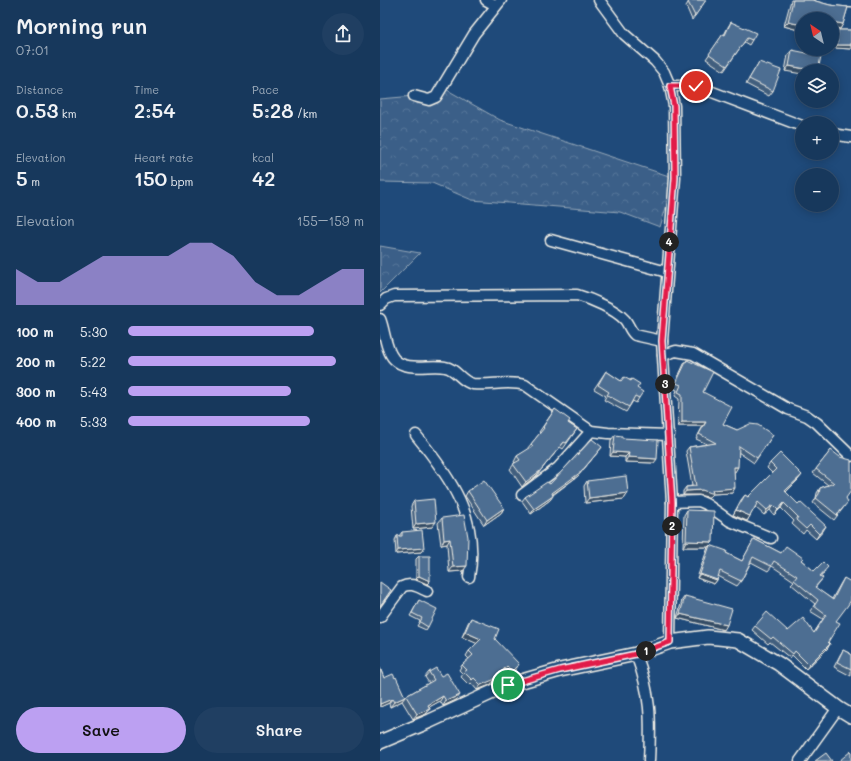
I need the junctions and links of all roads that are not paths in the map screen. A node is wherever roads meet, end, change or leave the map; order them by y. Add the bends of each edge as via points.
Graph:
1 (599, 0) edge
2 (820, 0) edge
3 (494, 2) edge
4 (851, 2) edge
5 (670, 86) junction
6 (414, 96) dead end
7 (795, 123) edge
8 (839, 135) edge
9 (851, 137) edge
10 (551, 240) dead end
11 (667, 272) junction
12 (380, 305) edge
13 (380, 318) edge
14 (662, 341) junction
15 (663, 355) junction
16 (591, 431) junction
17 (416, 435) dead end
18 (668, 435) junction
19 (851, 456) edge
20 (522, 495) dead end
21 (672, 502) junction
22 (771, 538) dead end
23 (469, 578) dead end
24 (426, 591) dead end
25 (380, 617) edge
26 (670, 642) junction
27 (636, 654) junction
28 (838, 708) junction
29 (851, 716) edge
30 (380, 742) edge
31 (649, 761) edge
32 (800, 761) edge

1 - 5 street via 624,34 655,61 664,72
2 - 4 street
3 - 6 street via 436,97 429,100
5 - 7 street via 696,86
5 - 11 street via 674,106 675,178
8 - 9 street
10 - 11 street
11 - 14 street
12 - 14 street via 394,296 577,295 592,300 625,320 635,335
13 - 16 street via 390,352 399,363 447,367 465,382 474,384 525,385
14 - 15 street
15 - 18 street
15 - 19 street via 676,351 693,354 788,409 807,416
16 - 18 street
16 - 20 street via 558,468
17 - 23 street via 444,470 458,494 468,521 473,558
18 - 21 street
21 - 22 street via 699,501 730,522
21 - 26 street
24 - 25 street via 406,584
26 - 27 street
26 - 28 street via 708,637 738,640 779,664
27 - 30 street via 560,670 508,685
27 - 31 street via 648,691
28 - 29 street
28 - 32 street

